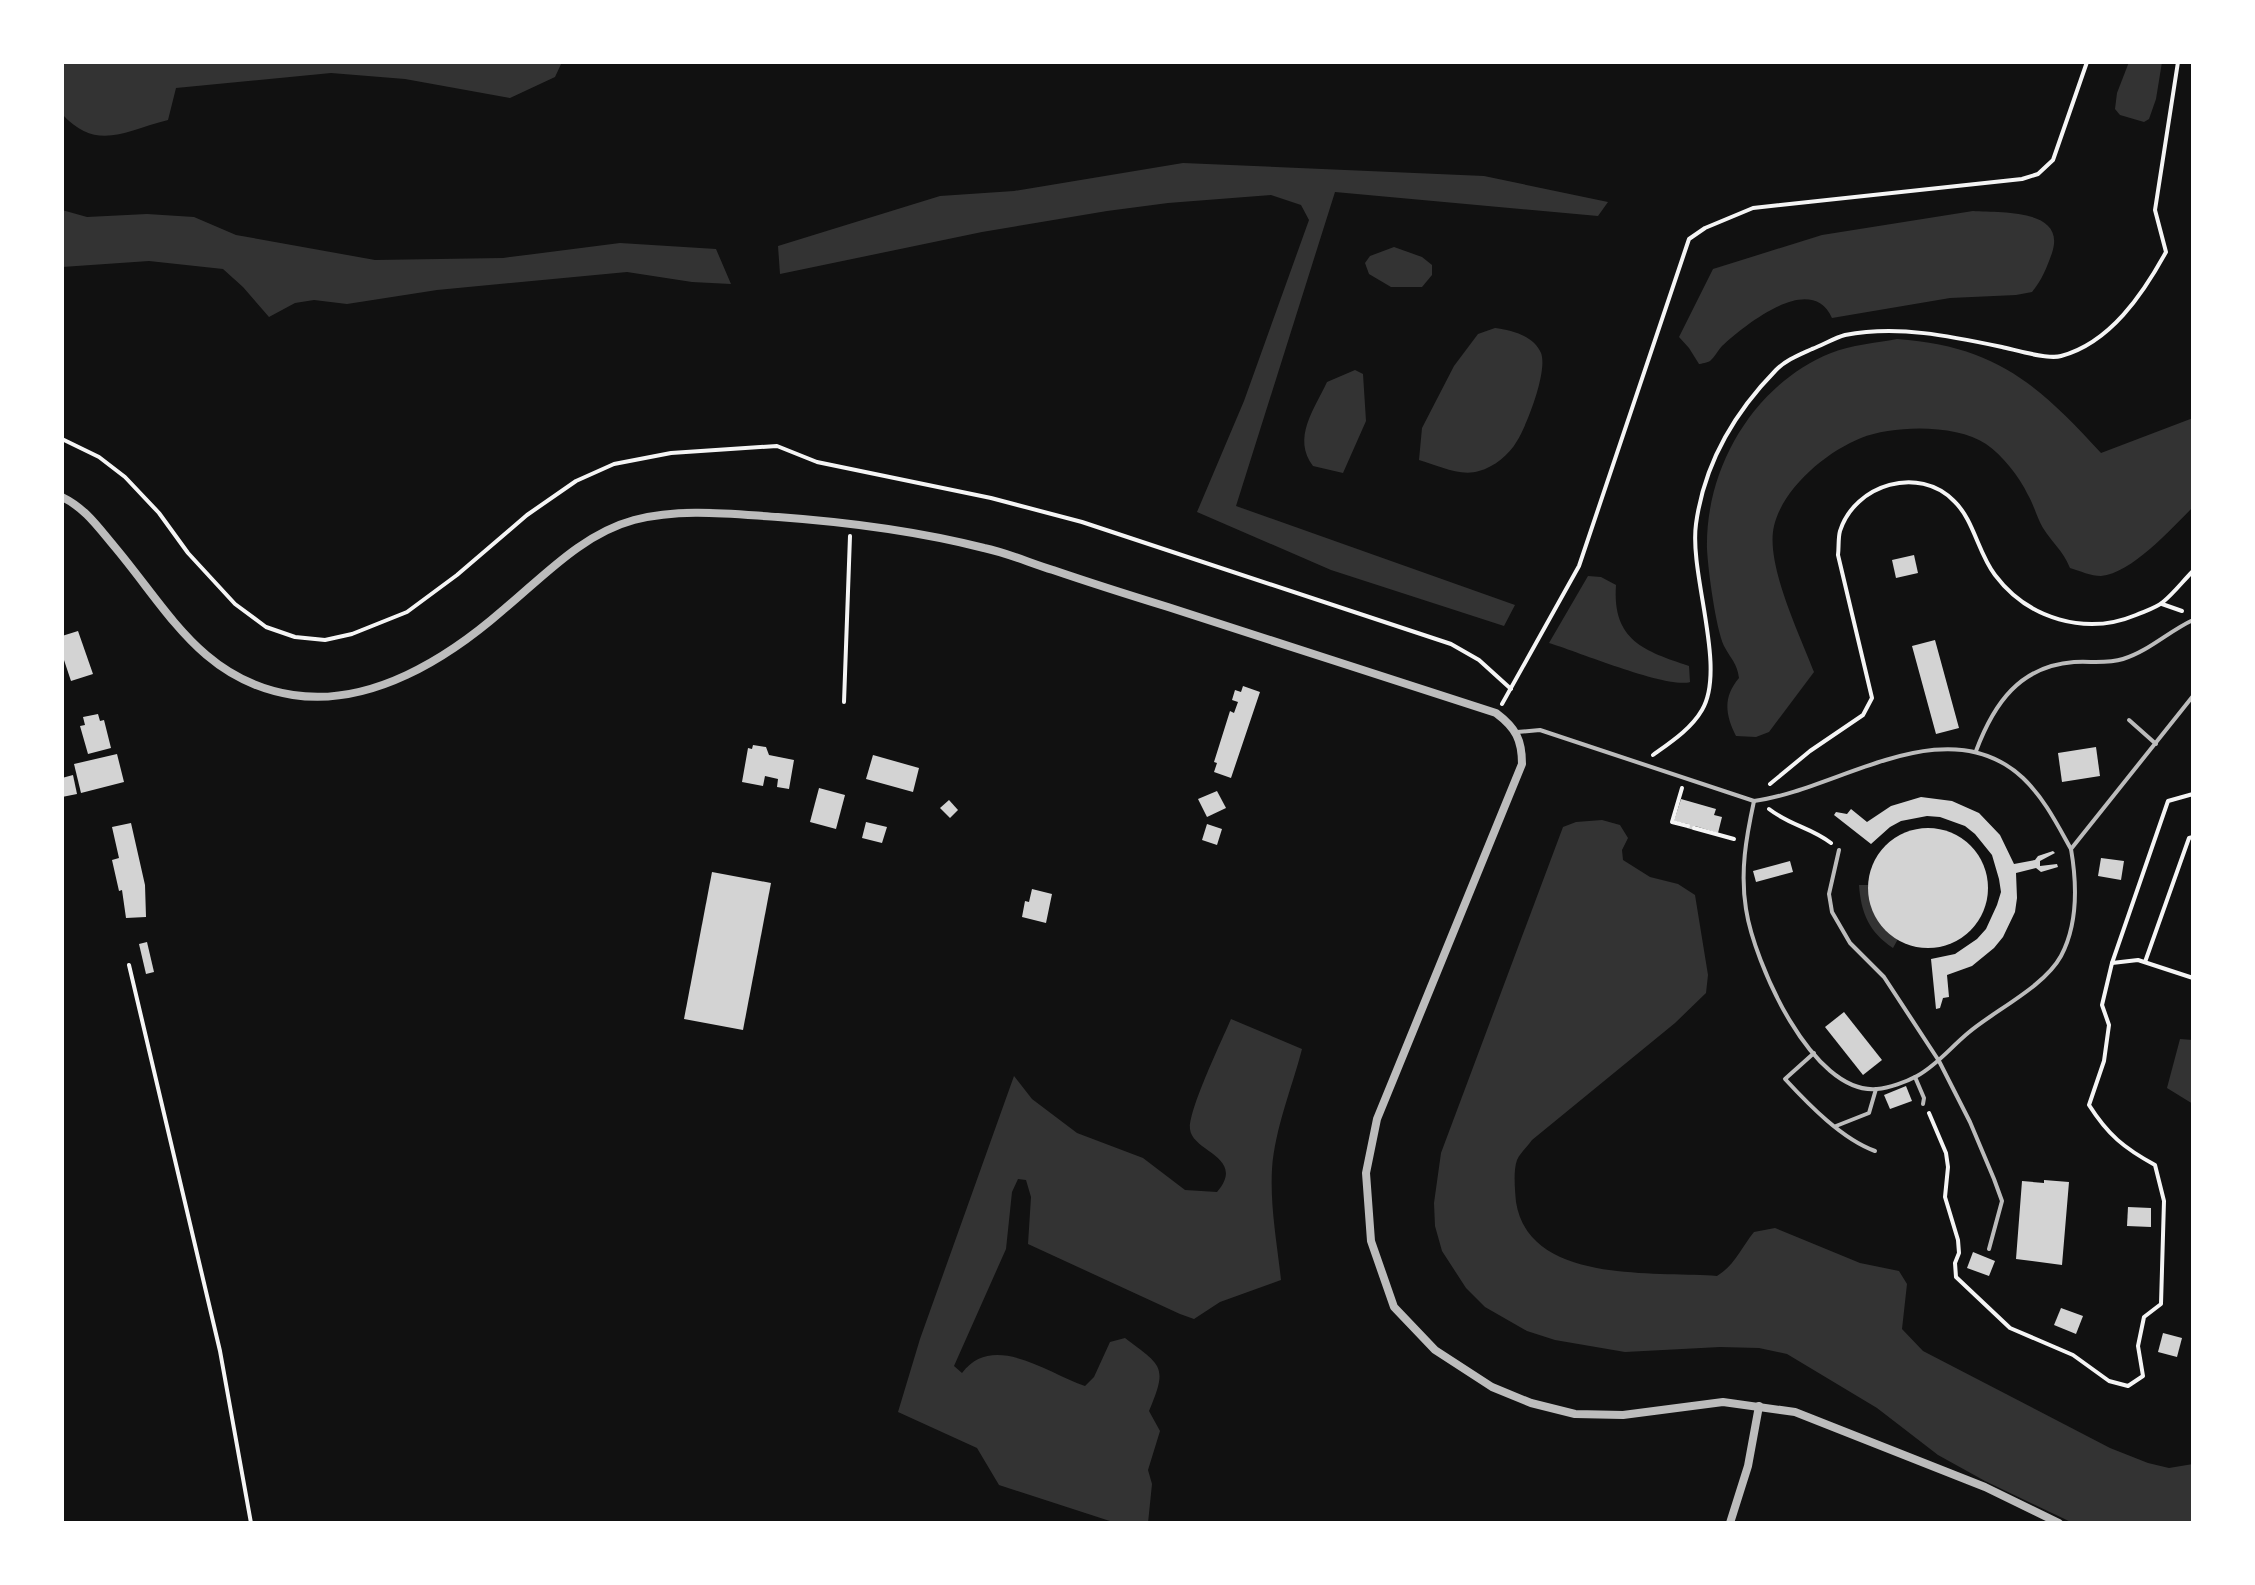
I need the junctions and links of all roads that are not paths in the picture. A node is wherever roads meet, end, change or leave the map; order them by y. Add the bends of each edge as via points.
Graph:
1 (62, 497) edge
2 (2193, 618) edge
3 (2193, 696) edge
4 (2129, 720) dead end
5 (1517, 732) junction
6 (2156, 744) junction
7 (1976, 751) junction
8 (1754, 801) junction
9 (2071, 849) junction
10 (1839, 850) road end
11 (1814, 1053) junction
12 (1939, 1061) junction
13 (1915, 1077) junction
14 (1876, 1089) junction
15 (1923, 1104) road end
16 (1836, 1126) junction
17 (1875, 1151) dead end
18 (1989, 1249) dead end
19 (1759, 1406) junction
20 (1730, 1523) edge
21 (2059, 1523) edge

1 - 5 street via 89,515 199,651 257,686 296,696 351,692 396,680 432,662 501,613 552,566 607,530 677,513 717,513 850,524 987,548 1496,713
2 - 7 lane via 2123,659 2043,667 2023,678
3 - 6 lane
4 - 6 lane
5 - 8 lane via 1540,730
5 - 19 street via 1522,764 1377,1119 1366,1173 1371,1241 1389,1294 1394,1307 1435,1350 1492,1387 1531,1403 1575,1414 1623,1415 1723,1402
6 - 9 lane
7 - 8 lane via 1919,751 1779,798
7 - 9 lane via 2022,776
8 - 11 lane via 1743,869 1746,911 1771,984
9 - 12 lane via 2076,898 2061,956
10 - 12 lane via 1829,894 1832,912 1850,943 1884,977
11 - 14 lane via 1851,1086
11 - 16 lane via 1785,1079
12 - 13 lane
12 - 18 lane via 2002,1201
13 - 14 lane
13 - 15 lane
14 - 16 lane via 1869,1113
16 - 17 lane via 1858,1145
19 - 20 street
19 - 21 street via 1795,1412 1985,1487

